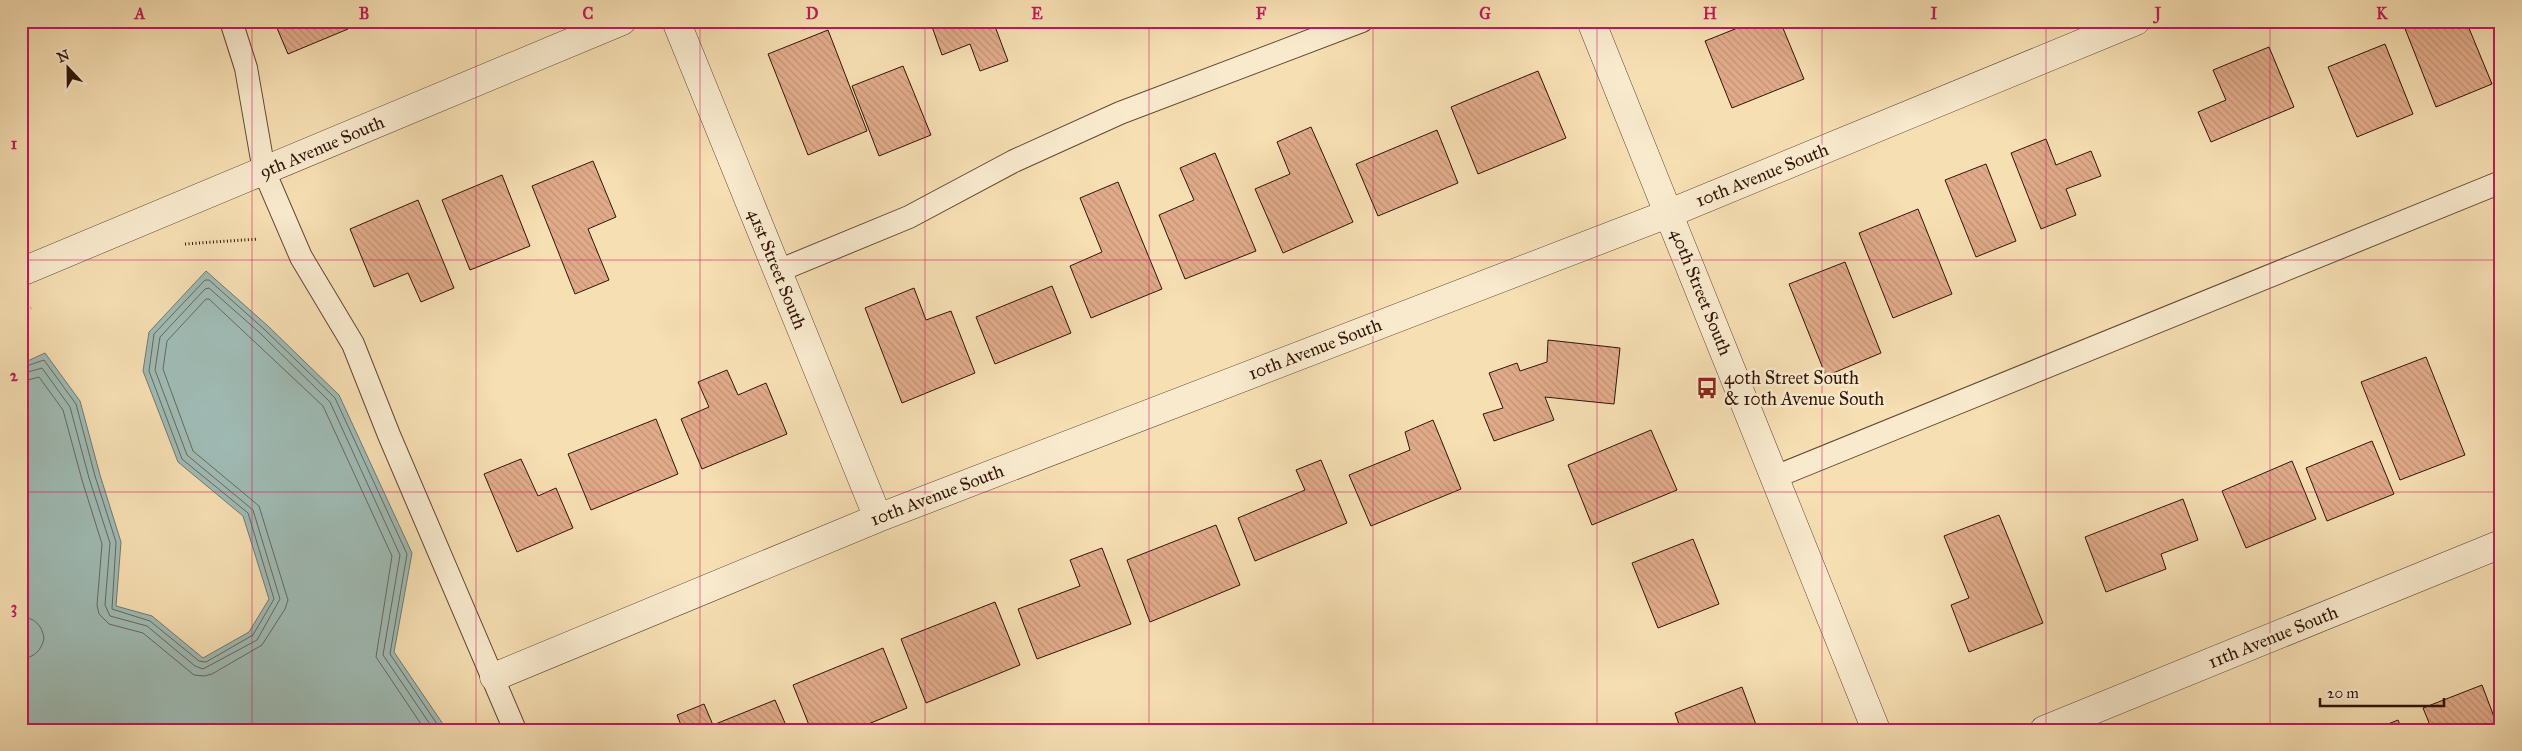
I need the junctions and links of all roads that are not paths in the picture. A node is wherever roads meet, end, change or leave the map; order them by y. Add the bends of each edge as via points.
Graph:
1 (231, 21) edge
2 (622, 21) edge
3 (676, 21) edge
4 (1362, 21) edge
5 (1591, 21) edge
6 (2136, 21) edge
7 (264, 172) junction
8 (2501, 182) edge
9 (1670, 213) junction
10 (778, 271) junction
11 (21, 272) edge
12 (1775, 477) junction
13 (878, 518) junction
14 (2501, 544) edge
15 (494, 677) junction
16 (515, 730) edge
17 (1876, 730) edge
18 (2044, 730) edge

1 - 7 lane via 246,68
2 - 7 street, 9th Avenue South
3 - 10 street, 41st Street South
4 - 10 lane via 1120,113 1014,161 909,217
5 - 9 street, 40th Street South
6 - 9 street, 10th Avenue South
7 - 11 street, 9th Avenue South
7 - 15 lane via 313,280 353,344
8 - 12 lane
9 - 12 street, 40th Street South
9 - 13 street, 10th Avenue South
10 - 13 street, 41st Street South
12 - 17 street, 40th Street South
13 - 15 street, 10th Avenue South
14 - 18 street, 11th Avenue South
15 - 16 lane

